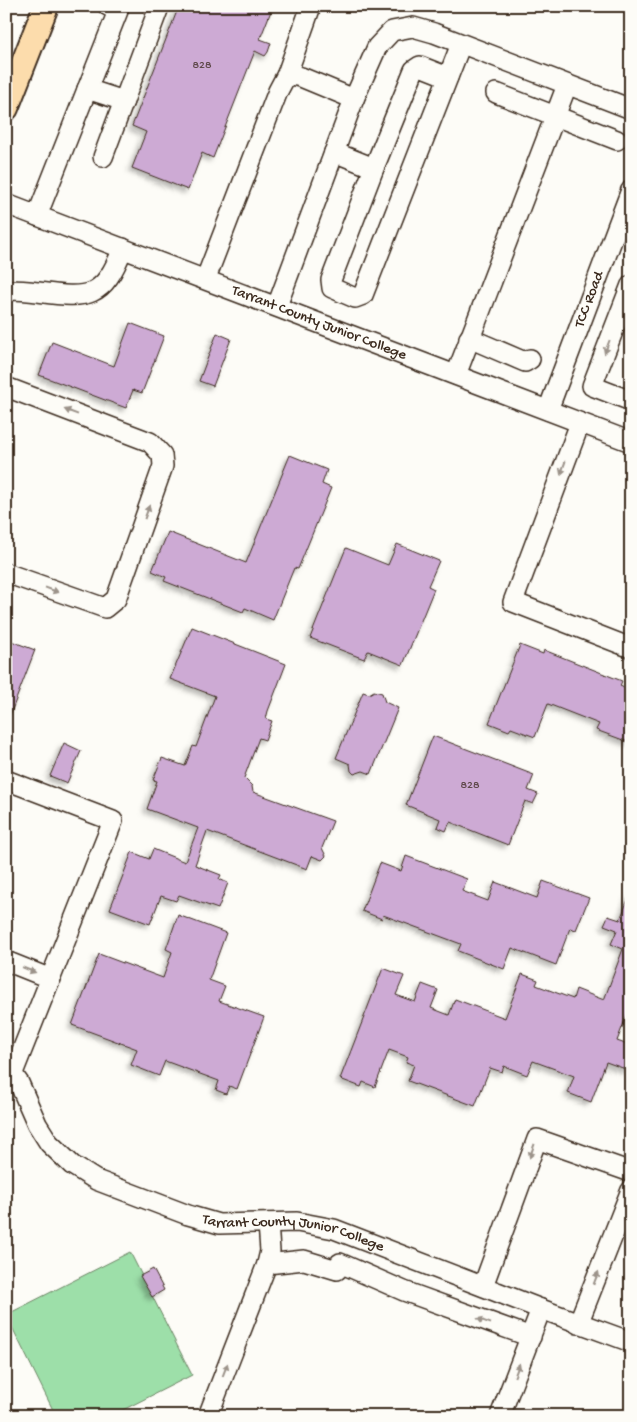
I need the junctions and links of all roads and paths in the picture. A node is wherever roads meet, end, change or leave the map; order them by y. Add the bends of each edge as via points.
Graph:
1 (46, 6) edge
2 (157, 6) edge
3 (311, 6) edge
4 (120, 8) edge
5 (461, 44) junction
6 (287, 74) junction
7 (448, 77) junction
8 (568, 85) junction
9 (87, 89) junction
10 (496, 93) dead end
11 (354, 99) junction
12 (124, 101) junction
13 (6, 108) edge
14 (631, 109) edge
15 (555, 117) junction
16 (617, 140) dead end
17 (334, 152) junction
18 (103, 157) dead end
19 (374, 168) junction
20 (631, 190) edge
21 (6, 204) edge
22 (38, 216) junction
23 (123, 248) junction
24 (206, 278) junction
25 (631, 286) edge
26 (6, 291) edge
27 (277, 306) junction
28 (470, 338) junction
29 (530, 359) dead end
30 (456, 375) junction
31 (6, 387) edge
32 (626, 399) edge
33 (548, 410) junction
34 (580, 423) junction
35 (631, 442) edge
36 (6, 573) edge
37 (631, 648) edge
38 (6, 780) edge
39 (6, 961) edge
40 (51, 979) junction
41 (10, 1069) edge
42 (631, 1172) edge
43 (631, 1190) edge
44 (268, 1223) junction
45 (267, 1264) junction
46 (483, 1286) junction
47 (540, 1310) junction
48 (578, 1324) junction
49 (530, 1337) junction
50 (631, 1342) edge
51 (208, 1416) edge
52 (500, 1416) edge

1 - 13 main road
2 - 12 street
3 - 6 street
4 - 9 street
5 - 7 street
5 - 8 street
5 - 11 street via 413,27 392,31 377,47
6 - 11 street
6 - 24 street
7 - 19 street via 420,66 414,70
7 - 19 street via 363,295 355,298 332,288 331,280
8 - 14 street
8 - 15 street
9 - 12 street
9 - 22 street
10 - 15 street
11 - 17 street
12 - 18 street
15 - 16 street
15 - 28 street
17 - 19 street
17 - 27 street
20 - 33 street, TCC Road
21 - 22 street, Tarrant County Junior College
22 - 23 street, Tarrant County Junior College
23 - 24 street, Tarrant County Junior College
23 - 26 street via 110,276 92,292 70,296
24 - 27 street, Tarrant County Junior College
25 -> 32 street via 592,386
27 - 30 street, Tarrant County Junior College
28 - 29 street via 526,362
28 - 30 street
30 - 33 street, Tarrant County Junior College
36 -> 31 street via 105,608 116,599 163,466 162,455 150,442
33 - 34 street, Tarrant County Junior College
34 - 35 street, Tarrant County Junior College
34 -> 37 street via 513,602
38 - 40 street via 113,822
39 -> 40 street
40 - 41 street
41 - 44 street, Tarrant County Junior College via 43,1134 61,1156 84,1174 207,1221 219,1224
42 -> 46 street via 537,1139
48 -> 43 street
44 - 45 street via 270,1252
44 - 46 street, Tarrant County Junior College via 297,1222 334,1229
49 -> 45 street via 338,1267 304,1260
51 -> 45 street
46 - 47 street, Tarrant County Junior College
47 - 48 street, Tarrant County Junior College
47 - 49 street
48 - 50 street, Tarrant County Junior College
52 -> 49 street

